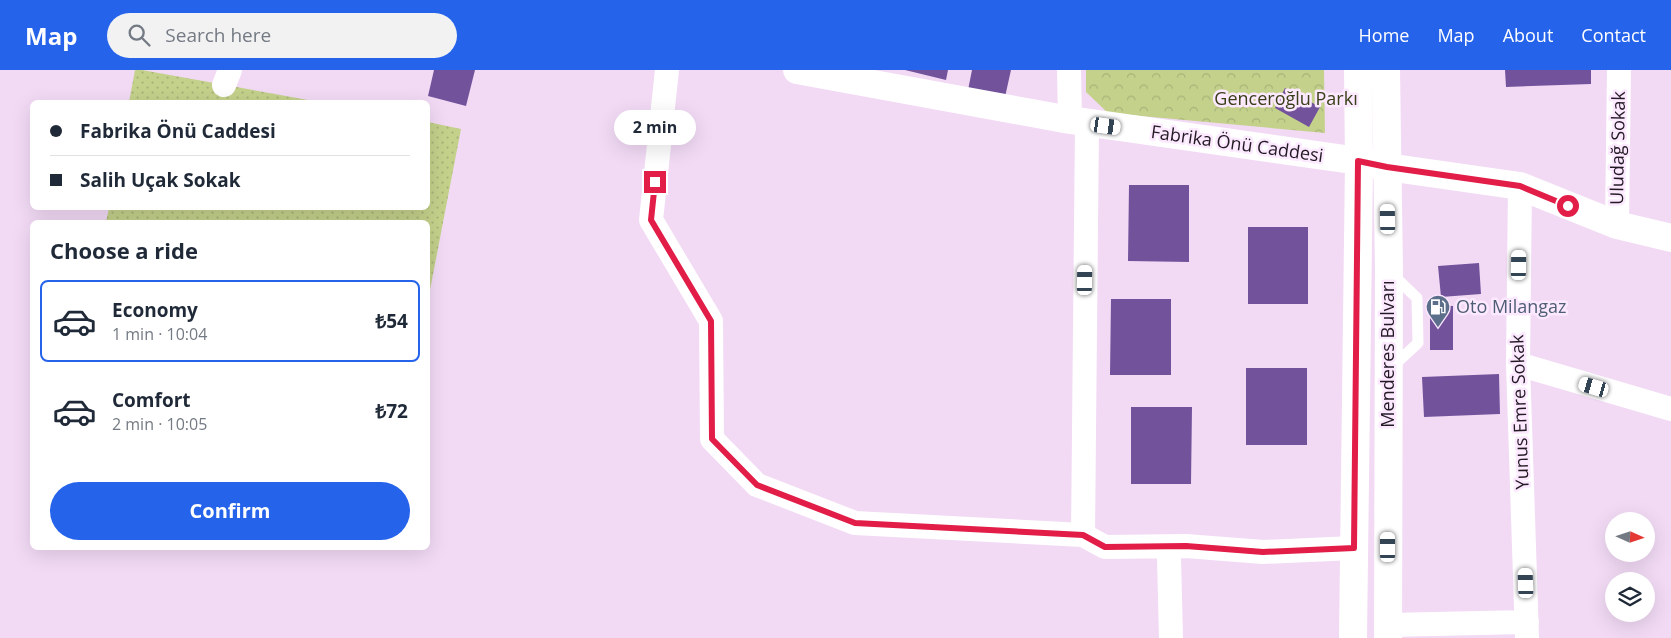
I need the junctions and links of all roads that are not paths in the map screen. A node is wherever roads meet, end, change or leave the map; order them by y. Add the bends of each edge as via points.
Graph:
1 (667, 70) edge
2 (797, 70) edge
3 (1069, 70) edge
4 (1358, 70) edge
5 (1386, 70) edge
6 (1619, 70) edge
7 (1078, 122) junction
8 (1358, 161) junction
9 (1387, 167) junction
10 (1520, 186) junction
11 (1617, 225) junction
12 (1671, 238) edge
13 (1518, 364) junction
14 (1671, 409) edge
15 (1083, 535) junction
16 (1354, 548) junction
17 (1169, 558) dead end
18 (1527, 630) edge
19 (1388, 632) edge
20 (1171, 638) edge
21 (1353, 638) edge

1 - 15 street via 651,220 711,321 712,439 757,485 855,523
2 - 7 main road, Fabrika Önü Caddesi
3 - 7 street
4 - 8 main road, Menderes Bulvarı
5 - 9 main road, Menderes Bulvarı
6 - 11 street, Uludağ Sokak
7 - 8 main road, Fabrika Önü Caddesi
7 - 15 street
8 - 9 main road, Fabrika Önü Caddesi
8 - 16 main road, Menderes Bulvarı
9 - 10 main road, Fabrika Önü Caddesi
9 - 19 main road, Menderes Bulvarı
10 - 11 main road, Fabrika Önü Caddesi
10 - 13 street, Yunus Emre Sokak
11 - 12 main road, Fabrika Önü Caddesi
13 - 14 street
13 - 18 street, Yunus Emre Sokak
15 - 16 street via 1105,547 1186,546 1263,552
16 - 21 main road, Menderes Bulvarı
17 - 20 street
18 - 19 street

